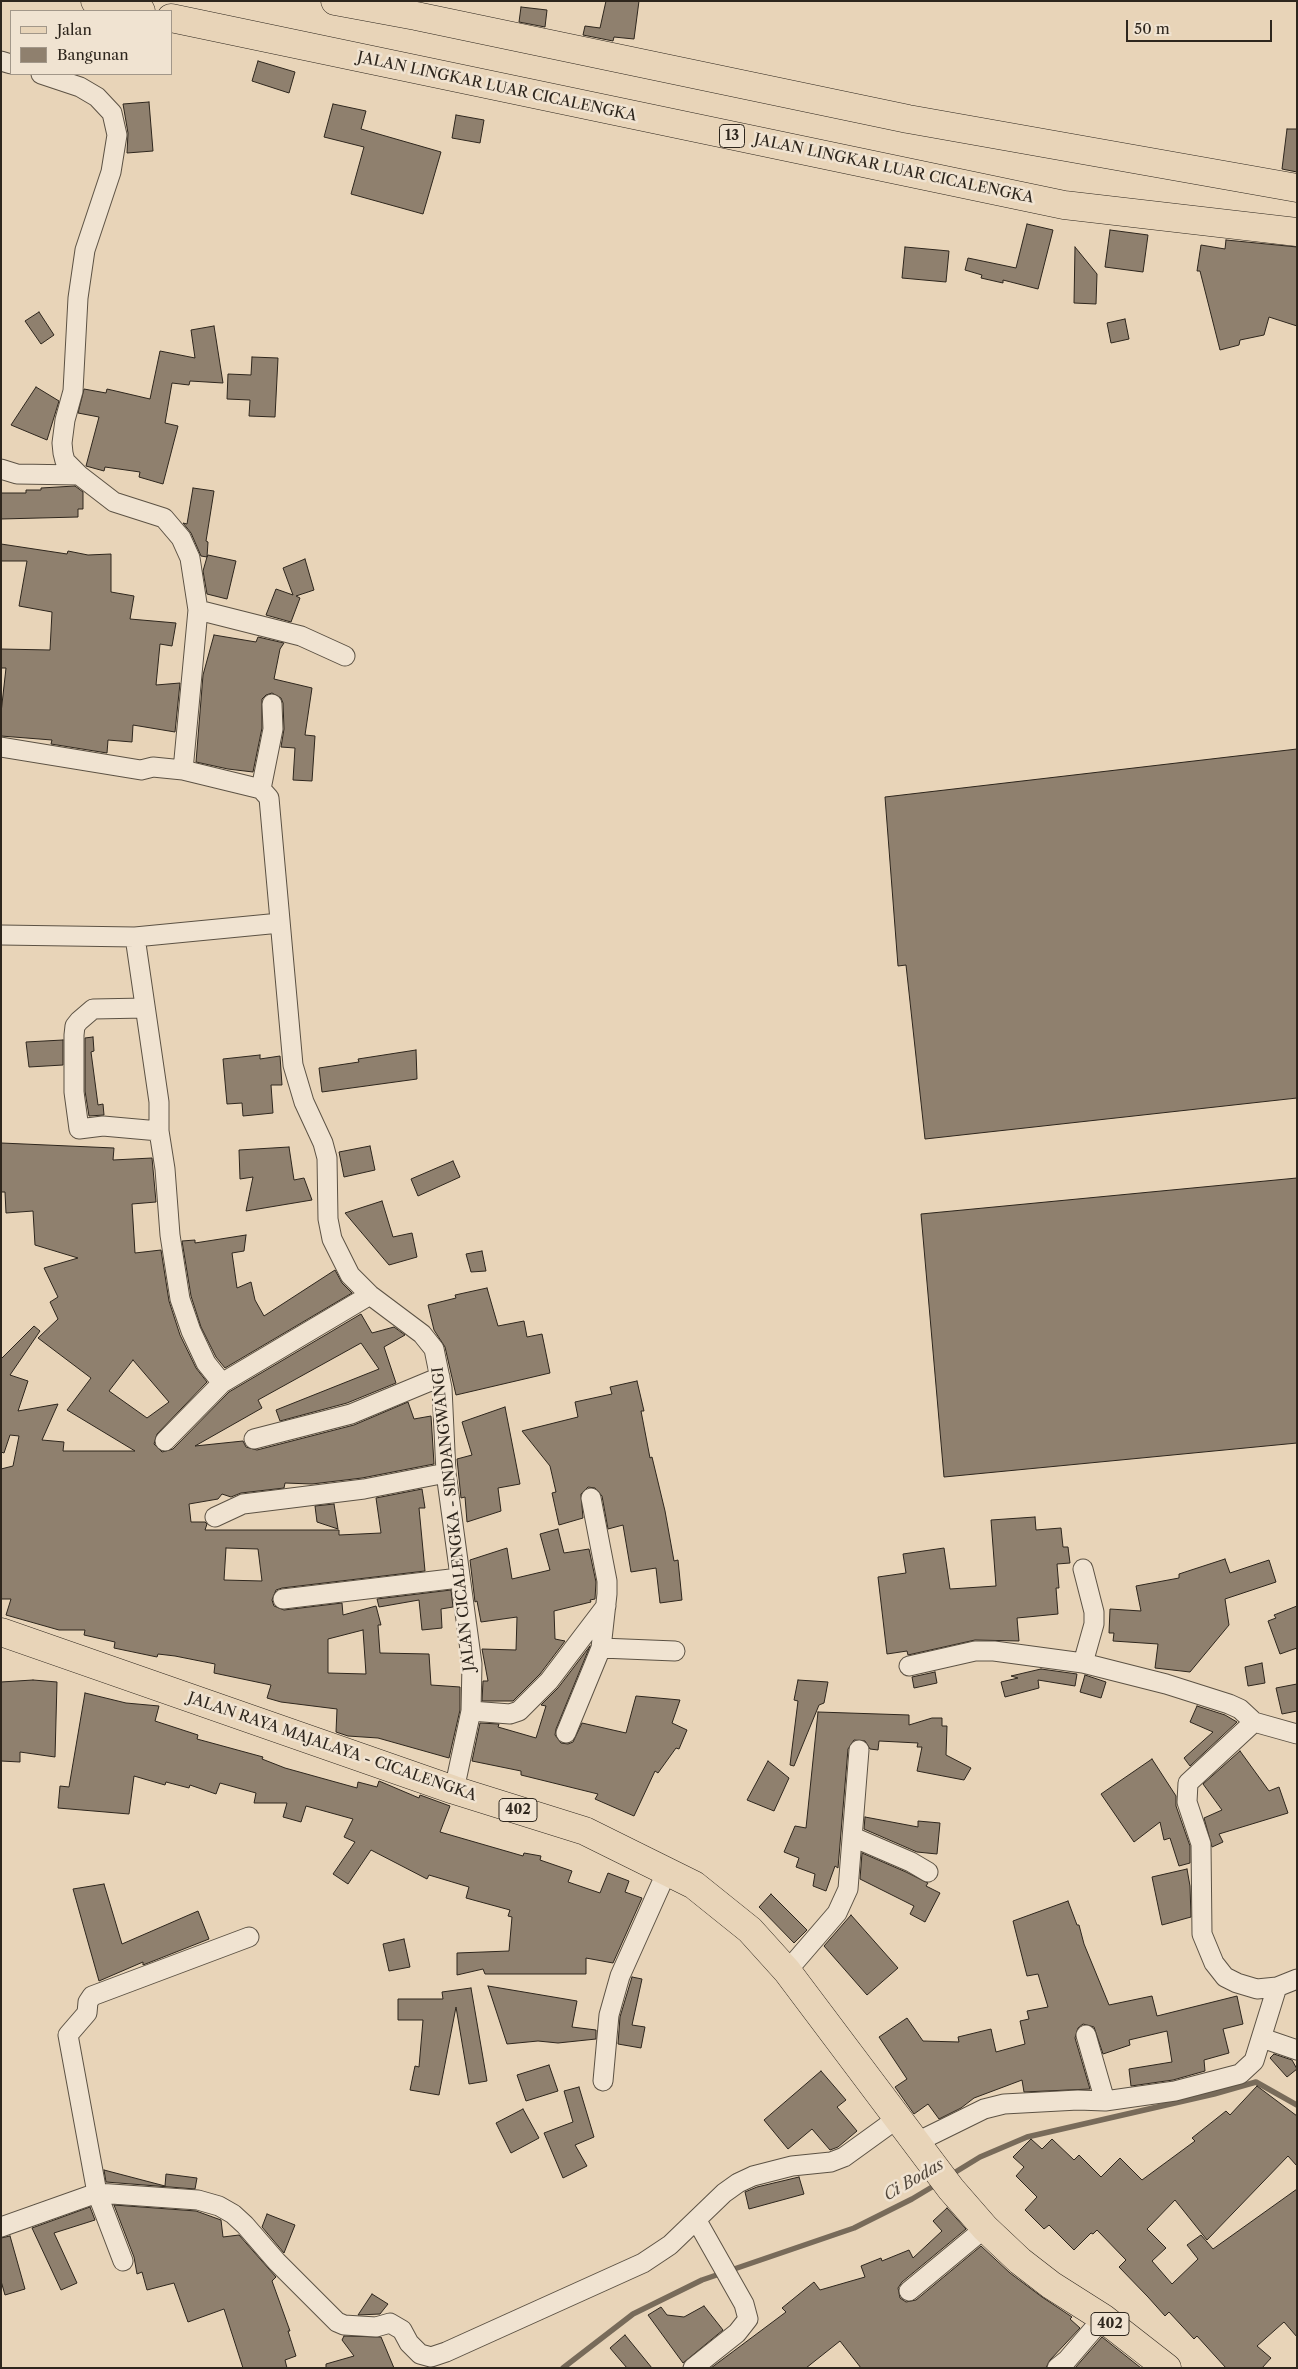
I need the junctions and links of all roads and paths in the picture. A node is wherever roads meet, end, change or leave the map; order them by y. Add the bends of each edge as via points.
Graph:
1 (95, 1) edge
2 (335, 1) edge
3 (136, 10) edge
4 (172, 18) edge
5 (44, 75) edge
6 (1297, 188) edge
7 (1297, 232) edge
8 (1, 469) edge
9 (79, 475) junction
10 (198, 610) junction
11 (345, 656) dead end
12 (272, 704) dead end
13 (1, 747) edge
14 (183, 770) junction
15 (261, 789) junction
16 (280, 923) junction
17 (1, 935) edge
18 (135, 937) junction
19 (145, 1008) junction
20 (158, 1131) junction
21 (370, 1295) junction
22 (440, 1377) junction
23 (222, 1383) junction
24 (254, 1439) dead end
25 (165, 1441) dead end
26 (446, 1473) junction
27 (591, 1498) dead end
28 (215, 1517) dead end
29 (1083, 1569) dead end
30 (459, 1578) junction
31 (282, 1599) dead end
32 (606, 1606) junction
33 (1, 1632) edge
34 (601, 1648) junction
35 (675, 1651) dead end
36 (1083, 1663) junction
37 (909, 1666) dead end
38 (471, 1711) junction
39 (1254, 1722) junction
40 (566, 1733) dead end
41 (1297, 1734) edge
42 (860, 1750) dead end
43 (454, 1790) junction
44 (853, 1837) junction
45 (667, 1871) junction
46 (928, 1872) dead end
47 (249, 1937) dead end
48 (787, 1971) junction
49 (1297, 1979) edge
50 (1277, 1986) junction
51 (1086, 2035) dead end
52 (1262, 2038) junction
53 (1297, 2050) edge
54 (603, 2081) dead end
55 (1105, 2101) junction
56 (898, 2118) junction
57 (921, 2148) junction
58 (97, 2193) junction
59 (697, 2220) junction
60 (1, 2227) edge
61 (985, 2228) junction
62 (123, 2261) dead end
63 (909, 2291) dead end
64 (1103, 2318) junction
65 (693, 2368) edge
66 (1057, 2368) edge
67 (1167, 2368) edge

1 - 3 main road
2 - 6 main road via 908,118
4 - 7 main road, JALAN LINGKAR LUAR CICALENGKA / 13 via 1064,205
5 - 9 street via 80,87 97,97 112,113 116,123 111,172 84,250 73,391 62,443 65,461
8 - 9 street via 17,474
9 - 10 street via 114,502 164,518 172,524 190,558
10 - 11 street via 301,636
10 - 14 street
12 - 15 street via 273,728
13 - 14 street via 141,770 153,767
14 - 15 street
15 - 16 street, JALAN CICALENGKA - SINDANGWANGI via 271,805
16 - 18 street
16 - 21 street, JALAN CICALENGKA - SINDANGWANGI via 293,1065 327,1158 328,1219 332,1239 350,1275
17 - 18 street
18 - 19 street
19 - 20 street via 159,1102
19 - 20 street via 93,1009 79,1021 74,1036 74,1092 79,1130 103,1126
20 - 23 street via 180,1299 206,1363
21 - 22 street, JALAN CICALENGKA - SINDANGWANGI via 430,1342
21 - 23 street
22 - 24 street via 352,1414
22 - 26 street, JALAN CICALENGKA - SINDANGWANGI
23 - 25 street
26 - 28 street via 364,1489 243,1504
26 - 30 street, JALAN CICALENGKA - SINDANGWANGI
27 - 32 street via 607,1581
29 - 36 street via 1094,1624
30 - 31 street
30 - 38 street, JALAN CICALENGKA - SINDANGWANGI via 472,1664
32 - 34 street
32 - 38 street via 549,1681 518,1711 510,1714
33 - 43 main road, JALAN RAYA MAJALAYA - CICALENGKA / 402
34 - 35 street
34 - 40 street
36 - 37 street via 975,1651
36 - 39 street via 1229,1704
38 - 43 street, JALAN CICALENGKA - SINDANGWANGI
39 - 41 street
39 - 50 street via 1192,1778 1186,1791 1201,1844 1202,1934 1206,1946 1214,1963 1236,1983 1257,1989
42 - 44 street
43 - 45 main road, JALAN RAYA MAJALAYA - CICALENGKA / 402 via 585,1831
44 - 46 street
44 - 48 street via 848,1889 843,1903
45 - 48 main road, JALAN RAYA MAJALAYA - CICALENGKA / 402 via 718,1903 750,1930
45 - 54 street via 620,1976 609,2015
47 - 58 street via 92,1996 87,2013 69,2032 71,2059
48 - 56 main road, JALAN RAYA MAJALAYA - CICALENGKA / 402
49 - 50 street
50 - 52 street
51 - 55 street
52 - 53 street
52 - 55 street via 1254,2061 1240,2074 1175,2091
55 - 57 street via 1004,2104 984,2108
56 - 57 main road, JALAN RAYA MAJALAYA - CICALENGKA / 402
56 - 59 street via 837,2160 792,2166 738,2183
57 - 61 main road, JALAN RAYA MAJALAYA - CICALENGKA / 402
58 - 59 street via 198,2200 219,2206 245,2225 337,2322 344,2326 376,2327 390,2323 402,2330 409,2343 426,2357 446,2352 643,2263 670,2245
58 - 60 street
58 - 62 street
59 - 65 street via 744,2304 748,2319
61 - 63 street
61 - 64 main road, JALAN RAYA MAJALAYA - CICALENGKA / 402 via 1035,2273
64 - 66 street
64 - 67 main road, JALAN RAYA MAJALAYA - CICALENGKA / 402

